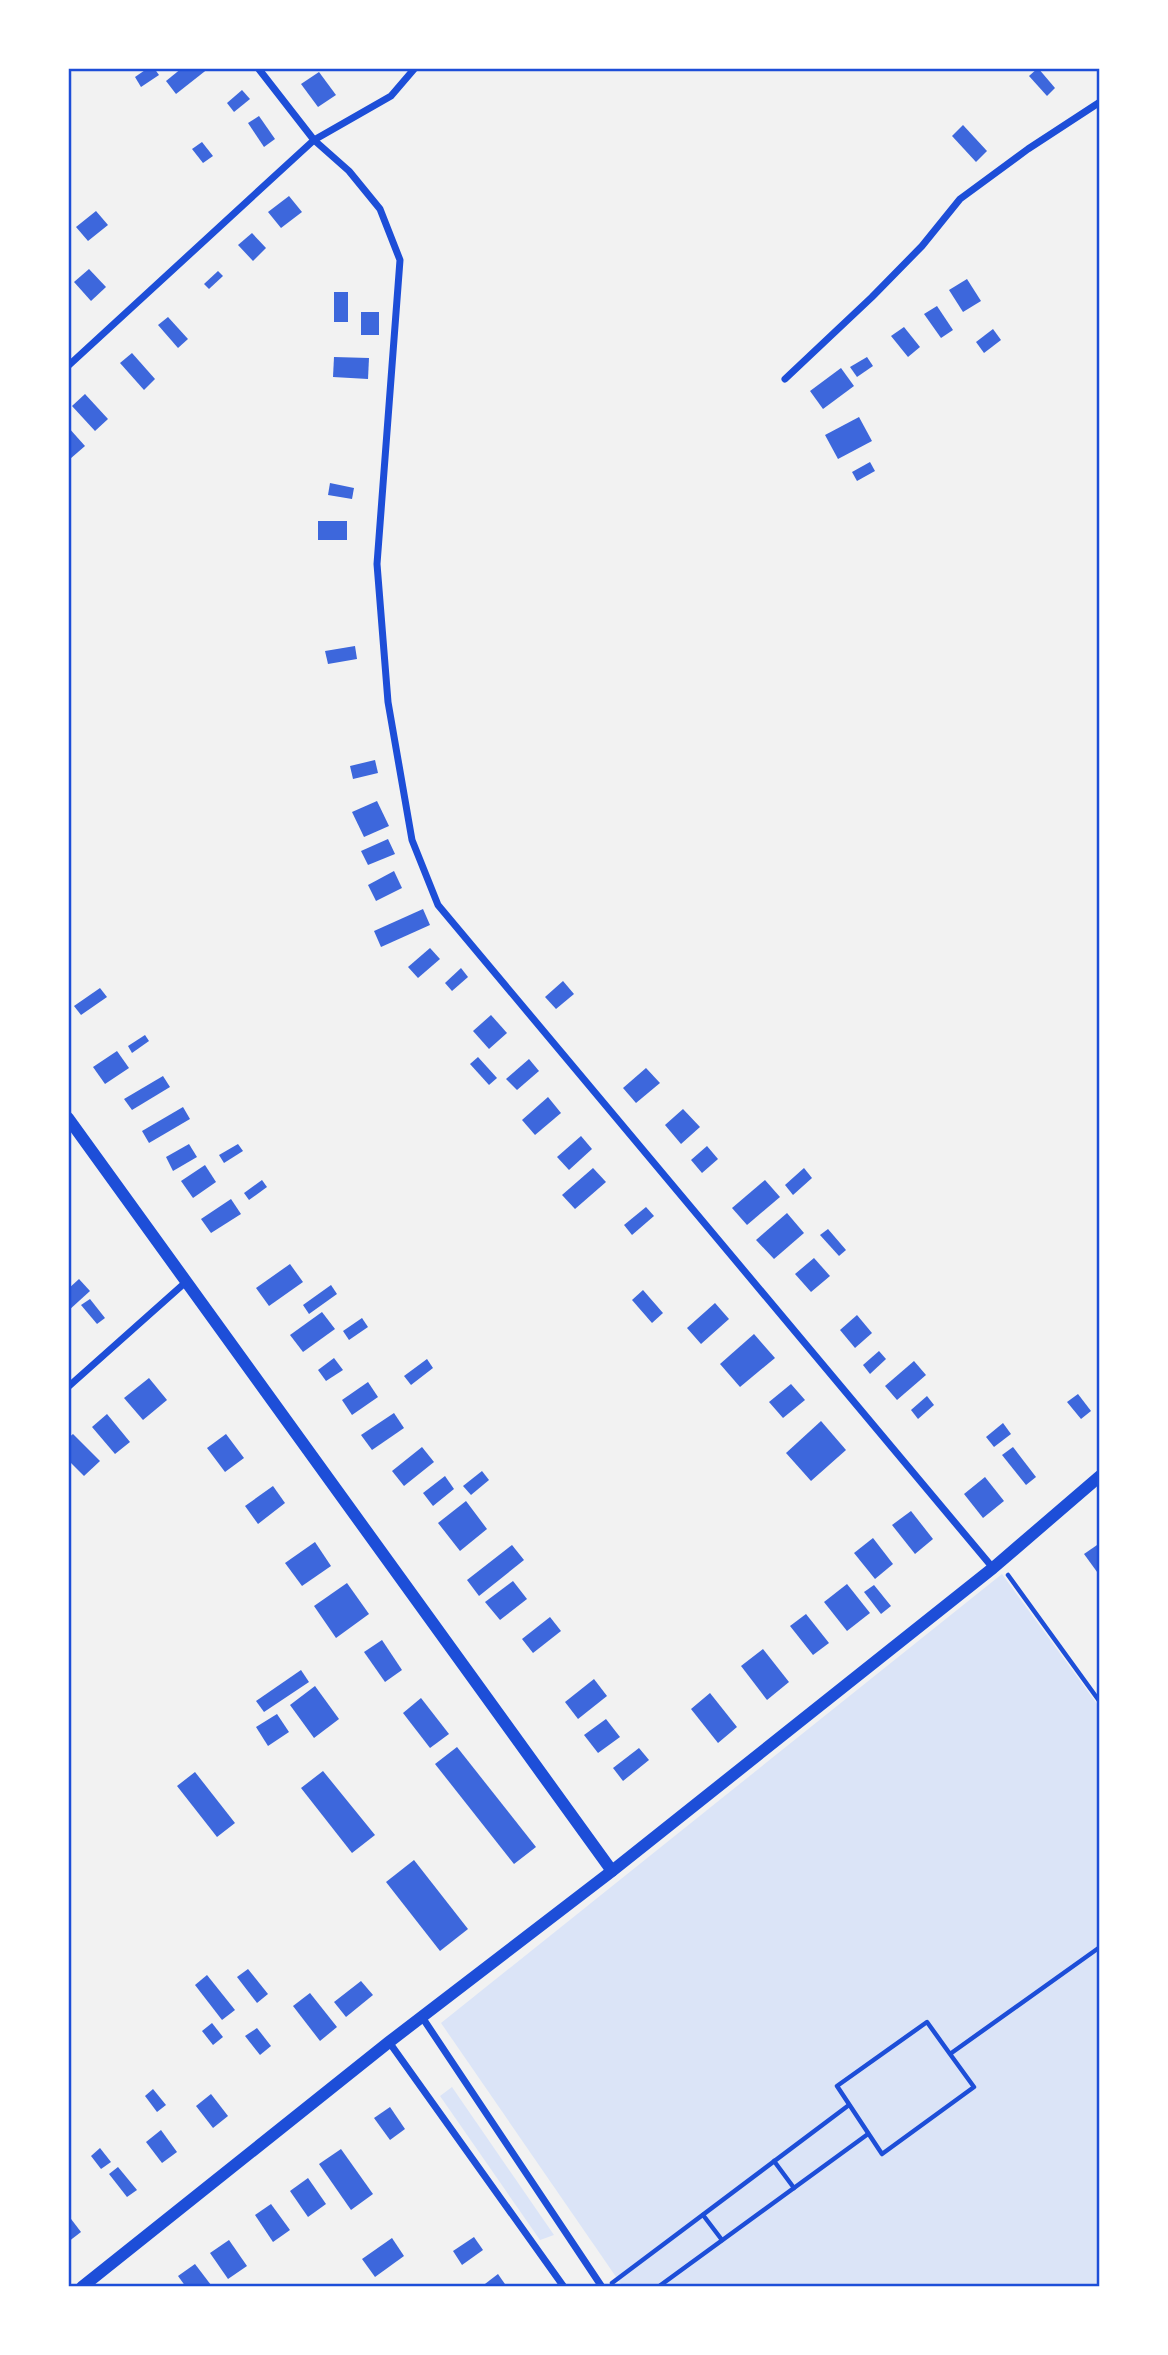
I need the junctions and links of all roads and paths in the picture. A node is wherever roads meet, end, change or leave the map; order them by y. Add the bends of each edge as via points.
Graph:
1 (258, 68) edge
2 (415, 68) edge
3 (1100, 102) edge
4 (314, 140) junction
5 (68, 366) edge
6 (785, 379) dead end
7 (68, 1118) edge
8 (187, 1281) junction
9 (68, 1387) edge
10 (1100, 1476) edge
11 (996, 1565) junction
12 (1100, 1702) edge
13 (612, 1871) junction
14 (1100, 1947) edge
15 (422, 2017) junction
16 (388, 2042) junction
17 (950, 2054) junction
18 (849, 2105) junction
19 (868, 2134) junction
20 (774, 2161) junction
21 (794, 2188) junction
22 (703, 2215) junction
23 (722, 2241) junction
24 (82, 2287) edge
25 (564, 2287) edge
26 (602, 2287) edge
27 (608, 2287) edge
28 (659, 2287) edge

1 - 4 street
2 - 4 street via 391,96
3 - 6 street via 960,198 922,246
4 - 5 street
4 - 11 street via 349,171 380,209 400,260 377,564 388,702 412,840 438,905
7 - 8 street
8 - 9 street
8 - 13 street
10 - 11 street
11 - 12 path
11 - 13 street
13 - 15 street
14 - 17 path
15 - 16 street
15 - 26 street
16 - 24 street
16 - 25 street
17 - 18 path via 927,2022 837,2086
17 - 19 path via 974,2087 882,2154
18 - 19 path
18 - 20 path
19 - 21 path
20 - 21 path
20 - 22 path
21 - 23 path
22 - 23 path
22 - 27 path
23 - 28 path

